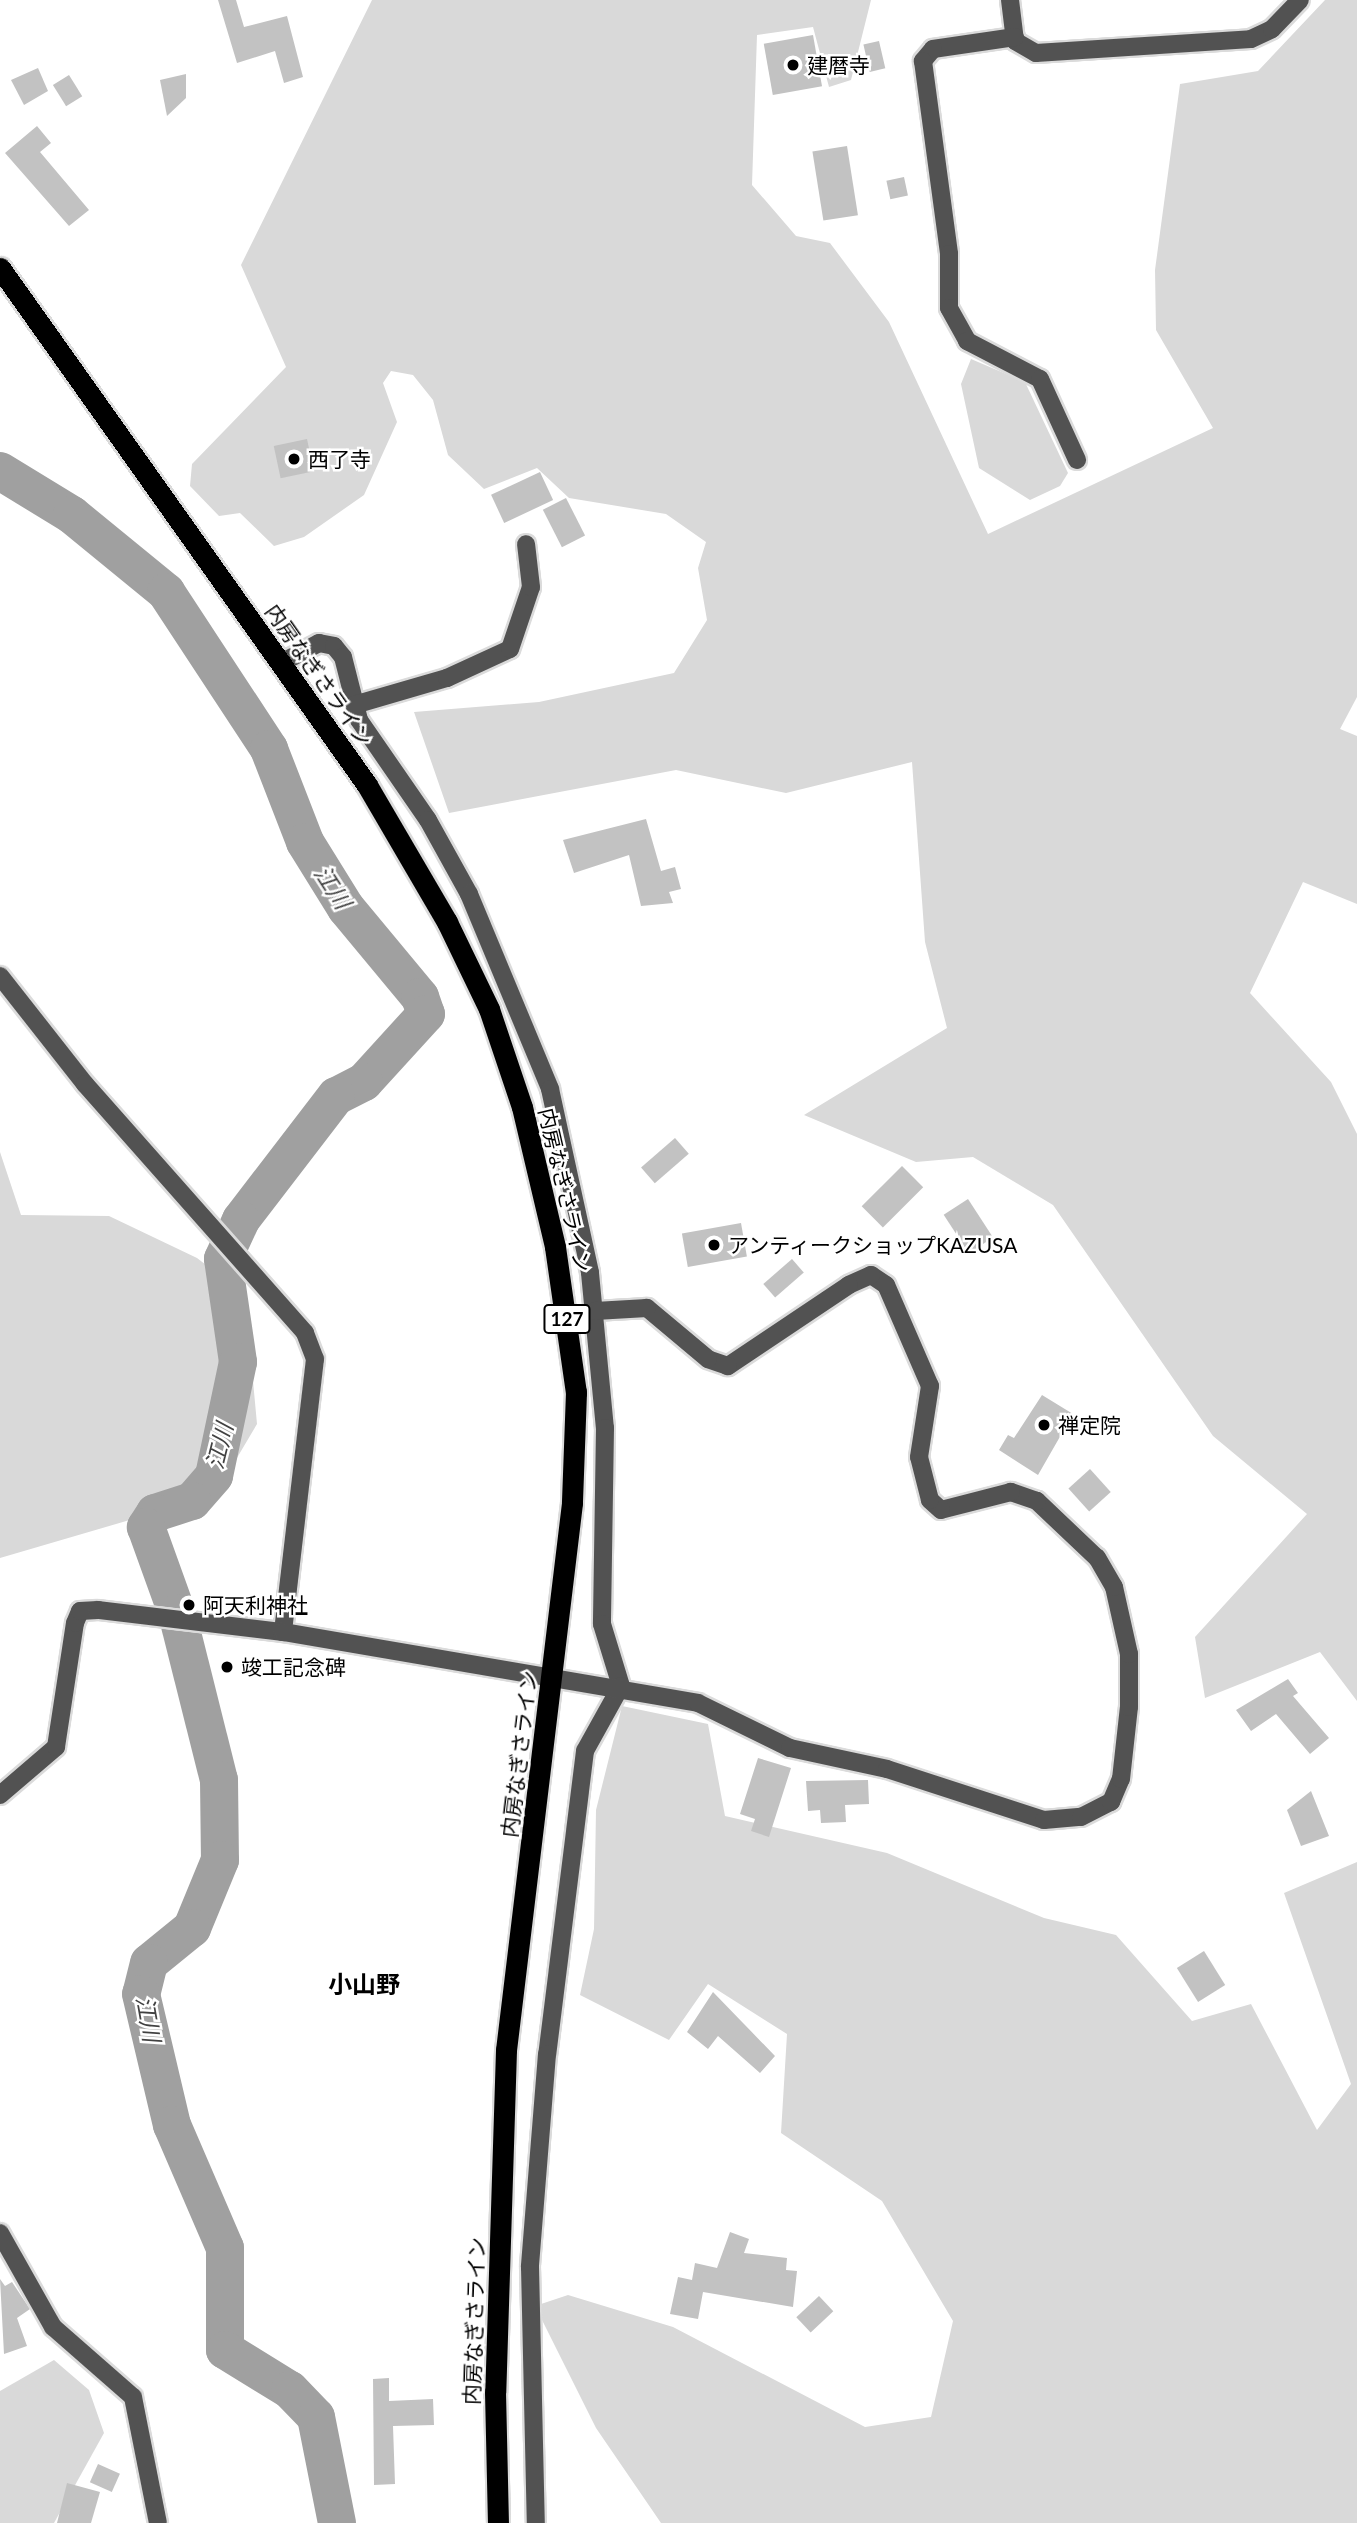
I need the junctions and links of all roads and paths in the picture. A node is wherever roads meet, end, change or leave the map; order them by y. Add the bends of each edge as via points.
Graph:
1 (1010, 0) edge
2 (1300, 0) edge
3 (1015, 37) junction
4 (0, 268) edge
5 (1077, 460) dead end
6 (526, 544) dead end
7 (281, 663) junction
8 (354, 705) junction
9 (0, 976) edge
10 (595, 1311) junction
11 (284, 1632) junction
12 (554, 1677) junction
13 (621, 1686) junction
14 (0, 1795) edge
15 (0, 2233) edge
16 (158, 2523) edge
17 (498, 2523) edge
18 (536, 2523) edge

1 - 3 street
2 - 3 street via 1272,29 1227,42 1036,53
3 - 5 street via 924,56 949,308 967,341 1040,379
4 - 7 highway, 内房なぎさライン / 127
6 - 8 street via 531,587 510,649 447,678
7 - 8 street via 311,645 334,646 343,657
7 - 12 highway, 内房なぎさライン / 127 via 367,786 447,922 489,1010 522,1107 555,1247 576,1392
8 - 10 street via 449,857 530,1031 574,1177
9 - 11 street via 305,1333 314,1359
10 - 13 street via 605,1428 602,1624
10 - 13 street via 647,1308 691,1338 708,1359 728,1366 871,1275 886,1285 930,1386 919,1457 930,1500 942,1510 1011,1492 1037,1501 1097,1558 1114,1587 1129,1654 1121,1779 1111,1802 1080,1817 1044,1820 887,1769 790,1748 721,1709
11 - 12 street
11 - 14 street via 80,1611 56,1747
12 - 13 street
12 - 17 highway, 内房なぎさライン / 127 via 506,2050 495,2392
13 - 18 street via 586,1751 547,2054 530,2267
15 - 16 street via 53,2327 133,2397

